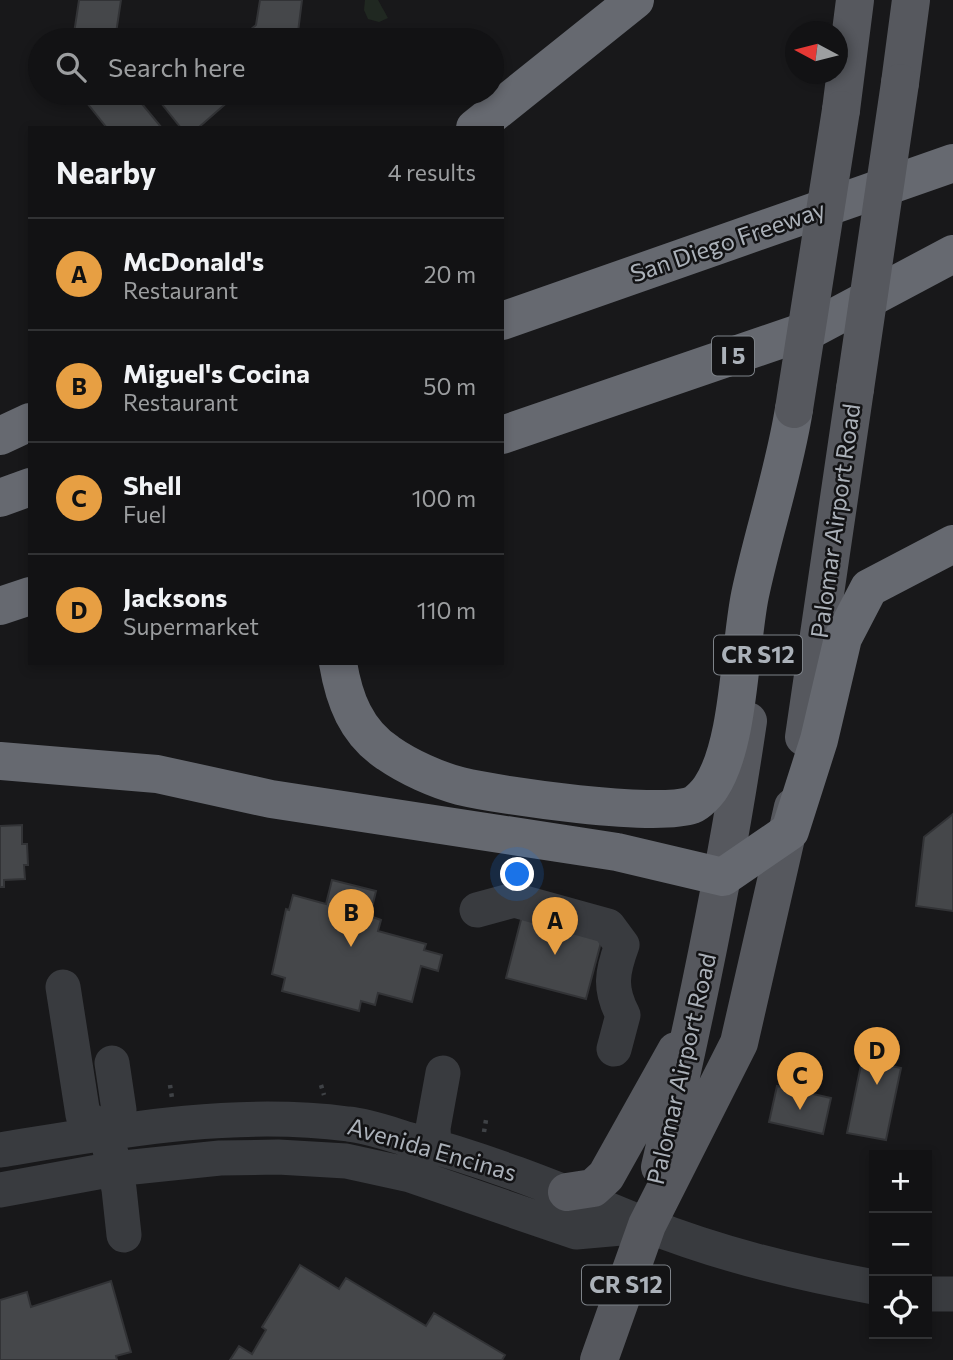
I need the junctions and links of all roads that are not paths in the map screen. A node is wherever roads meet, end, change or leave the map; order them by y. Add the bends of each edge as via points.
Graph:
1 (635, 0) edge
2 (855, 0) edge
3 (911, 0) edge
4 (504, 105) edge
5 (504, 105) edge
6 (478, 126) edge
7 (953, 163) edge
8 (953, 254) edge
9 (504, 320) edge
10 (697, 369) junction
11 (792, 420) junction
12 (28, 423) edge
13 (504, 434) edge
14 (0, 436) edge
15 (504, 457) edge
16 (28, 488) edge
17 (0, 498) edge
18 (953, 544) edge
19 (28, 597) edge
20 (0, 606) edge
21 (338, 665) edge
22 (0, 761) edge
23 (790, 831) junction
24 (723, 877) junction
25 (477, 910) dead end
26 (63, 987) dead end
27 (695, 1019) junction
28 (614, 1049) dead end
29 (112, 1063) dead end
30 (443, 1073) dead end
31 (106, 1132) junction
32 (434, 1146) junction
33 (0, 1150) edge
34 (114, 1169) junction
35 (0, 1190) edge
36 (567, 1192) junction
37 (647, 1226) junction
38 (124, 1235) dead end
39 (869, 1286) edge
40 (932, 1294) edge
41 (953, 1294) edge
42 (599, 1360) edge

1 - 4 highway
2 - 11 main road, Palomar Airport Road / CR S12, bridge
3 - 23 main road, Palomar Airport Road / CR S12, bridge
5 - 6 highway
7 - 9 highway, San Diego Freeway
8 - 10 highway, I 5 via 814,328
10 - 13 highway, I 5
10 - 15 highway via 649,396
11 - 21 highway via 750,597 727,748 711,787 694,805 650,810 501,794 433,776 387,753 357,724
11 - 24 main road, Palomar Airport Road / CR S12
12 - 14 highway
16 - 17 highway
18 - 23 highway via 869,588 843,638 819,740
19 - 20 highway
22 - 24 highway via 157,775 271,799 617,852
23 - 24 highway
23 - 37 main road, Palomar Airport Road / CR S12 via 738,1043
24 - 27 main road, Palomar Airport Road / CR S12
25 - 28 street via 514,900 608,926 622,945 612,974 613,997 623,1016
26 - 31 street via 83,1115
27 - 36 main road via 606,1176 593,1188
27 - 37 main road, Palomar Airport Road / CR S12
29 - 31 street via 119,1110
30 - 32 street
31 - 32 street, Avenida Encinas via 272,1118 350,1124
31 - 33 street, Avenida Encinas
31 - 34 street
32 - 36 street, Avenida Encinas
34 - 35 street, Avenida Encinas
34 - 37 street, Avenida Encinas via 219,1158 346,1161 410,1175 576,1232
34 - 38 street
36 - 37 street, Avenida Encinas
37 - 39 street, Avenida Encinas via 750,1259
37 - 42 main road, Palomar Airport Road / CR S12
40 - 41 street

